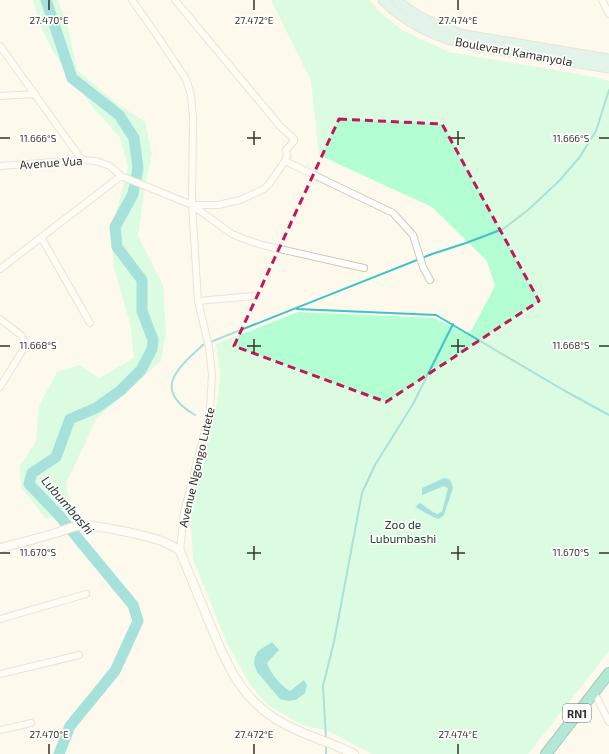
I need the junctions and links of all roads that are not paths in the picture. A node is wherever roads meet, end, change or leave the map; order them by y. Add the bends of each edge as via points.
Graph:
1 (132, 0) edge
2 (175, 0) edge
3 (383, 0) edge
4 (397, 0) edge
5 (602, 0) edge
6 (609, 14) edge
7 (0, 46) edge
8 (609, 59) edge
9 (609, 68) edge
10 (35, 94) junction
11 (0, 96) edge
12 (82, 160) junction
13 (285, 161) junction
14 (0, 166) edge
15 (122, 177) junction
16 (192, 205) junction
17 (41, 237) junction
18 (364, 268) dead end
19 (0, 269) edge
20 (430, 280) dead end
21 (253, 296) dead end
22 (198, 301) junction
23 (0, 318) edge
24 (90, 323) dead end
25 (0, 387) edge
26 (0, 548) edge
27 (180, 552) junction
28 (86, 594) dead end
29 (0, 619) edge
30 (79, 655) dead end
31 (609, 673) edge
32 (0, 674) edge
33 (594, 692) junction
34 (609, 722) edge
35 (31, 723) dead end
36 (0, 730) edge
37 (354, 754) edge
38 (546, 754) edge

1 - 16 street, Avenue Ngongo Lutete via 186,79 191,95
2 - 13 street via 280,126 294,139 286,150
3 - 9 main road, Boulevard Kamanyola via 405,19 455,42
4 - 8 main road, Boulevard Kamanyola via 422,18 465,35
5 - 6 street
7 - 10 street
10 - 11 street
10 - 12 street
12 - 14 street, Avenue Vua
12 - 15 street, Avenue Vua via 105,164
13 - 16 street via 269,184 258,193 218,205
13 - 20 street via 394,213 413,235
15 - 16 street, Avenue Vua
15 - 17 street
16 - 18 street via 232,234 244,239
16 - 22 street, Avenue Ngongo Lutete
17 - 19 street
17 - 24 street
21 - 22 street
22 - 27 street, Avenue Ngongo Lutete via 209,347 212,375 210,411 184,512
23 - 25 street via 22,336 25,344
26 - 27 street via 75,526 93,526 145,536 164,542
27 - 37 street, Avenue Ngongo Lutete via 226,661 237,682 254,703 299,732
28 - 29 street
30 - 32 street
31 - 33 highway, RN1
33 - 34 street
33 - 38 highway, RN1
35 - 36 street

